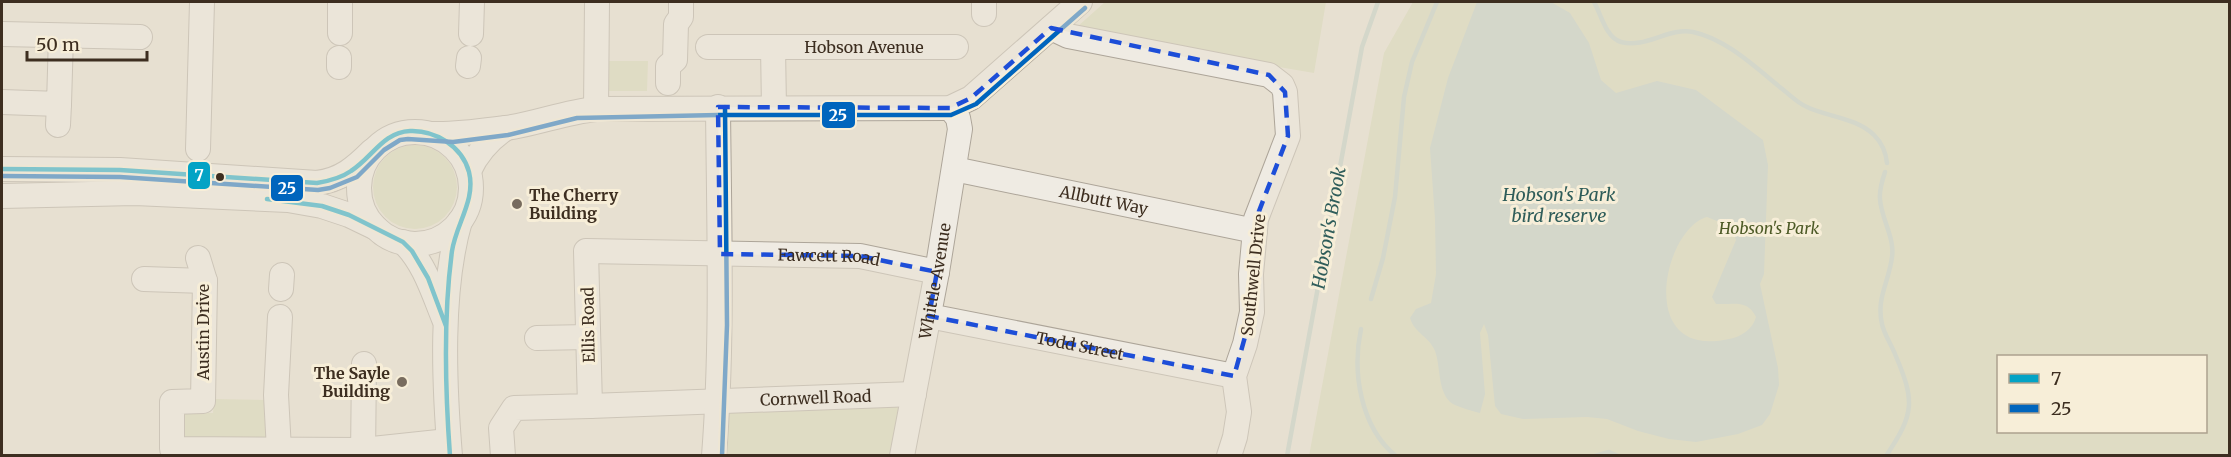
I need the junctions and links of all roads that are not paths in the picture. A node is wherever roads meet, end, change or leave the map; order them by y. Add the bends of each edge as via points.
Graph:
1 (202, 2) edge
2 (340, 2) edge
3 (472, 2) edge
4 (597, 2) edge
5 (681, 2) edge
6 (1080, 2) edge
7 (1051, 28) junction
8 (340, 33) dead end
9 (2, 34) edge
10 (471, 34) dead end
11 (61, 36) junction
12 (140, 37) dead end
13 (708, 47) dead end
14 (773, 47) junction
15 (956, 47) dead end
16 (668, 83) dead end
17 (2, 102) edge
18 (718, 107) junction
19 (774, 108) junction
20 (950, 108) junction
21 (596, 109) junction
22 (506, 128) junction
23 (432, 134) junction
24 (198, 149) dead end
25 (372, 151) junction
26 (2, 169) edge
27 (954, 169) junction
28 (469, 171) junction
29 (2, 196) edge
30 (460, 220) junction
31 (376, 228) junction
32 (1255, 231) junction
33 (403, 242) junction
34 (720, 254) junction
35 (937, 272) junction
36 (144, 279) dead end
37 (929, 316) junction
38 (280, 317) dead end
39 (446, 324) junction
40 (588, 337) junction
41 (537, 338) dead end
42 (364, 364) dead end
43 (1234, 376) junction
44 (914, 394) junction
45 (718, 402) junction
46 (590, 406) junction
47 (449, 448) edge
48 (279, 450) junction
49 (363, 453) edge
50 (503, 456) edge
51 (714, 456) edge
52 (902, 456) edge
53 (1229, 456) edge

1 - 24 street
2 - 8 street
3 - 10 street
4 - 21 street via 591,36
5 - 16 street via 675,60 668,66
6 - 7 street
7 - 20 street via 971,98
7 - 32 street, Southwell Drive via 1068,36 1269,75 1282,85 1288,136
9 - 11 street
11 - 12 street
11 - 17 street via 59,115
13 - 14 street, Hobson Avenue
14 - 15 street, Hobson Avenue
14 - 19 street
18 - 19 street
18 - 21 street
18 - 34 street via 712,210
19 - 20 street
20 - 27 street, Whittle Avenue via 960,129
21 - 22 street
22 - 23 street
22 - 28 street via 494,137
23 - 25 street via 397,133
23 - 28 street via 446,140
25 - 26 street via 353,171 317,183 120,170
25 - 31 street via 357,191 366,218
27 - 32 street, Allbutt Way
27 - 35 street, Whittle Avenue
28 - 30 street via 470,199
29 - 31 street via 146,193 288,200 340,212
30 - 33 street via 433,243 417,246
30 - 39 street via 452,247
31 - 33 street
32 - 43 street, Southwell Drive via 1252,312
33 - 39 street via 428,278
34 - 35 street, Fawcett Road via 860,256
34 - 40 street, Ellis Road via 586,251
34 - 45 street
35 - 37 street, Whittle Avenue
36 - 48 street, Austin Drive via 201,269 202,401 172,402 172,449
37 - 43 street, Todd Street
37 - 44 street, Whittle Avenue
38 - 48 street via 276,395
39 - 47 street
40 - 41 street
40 - 46 street, Ellis Road
42 - 49 street
43 - 53 street, Southwell Drive via 1239,412
44 - 45 street, Cornwell Road
44 - 52 street, Whittle Avenue
45 - 46 street, Cornwell Road
45 - 51 street
46 - 50 street via 514,408 501,428
47 - 49 street, Austin Drive
48 - 49 street, Austin Drive

